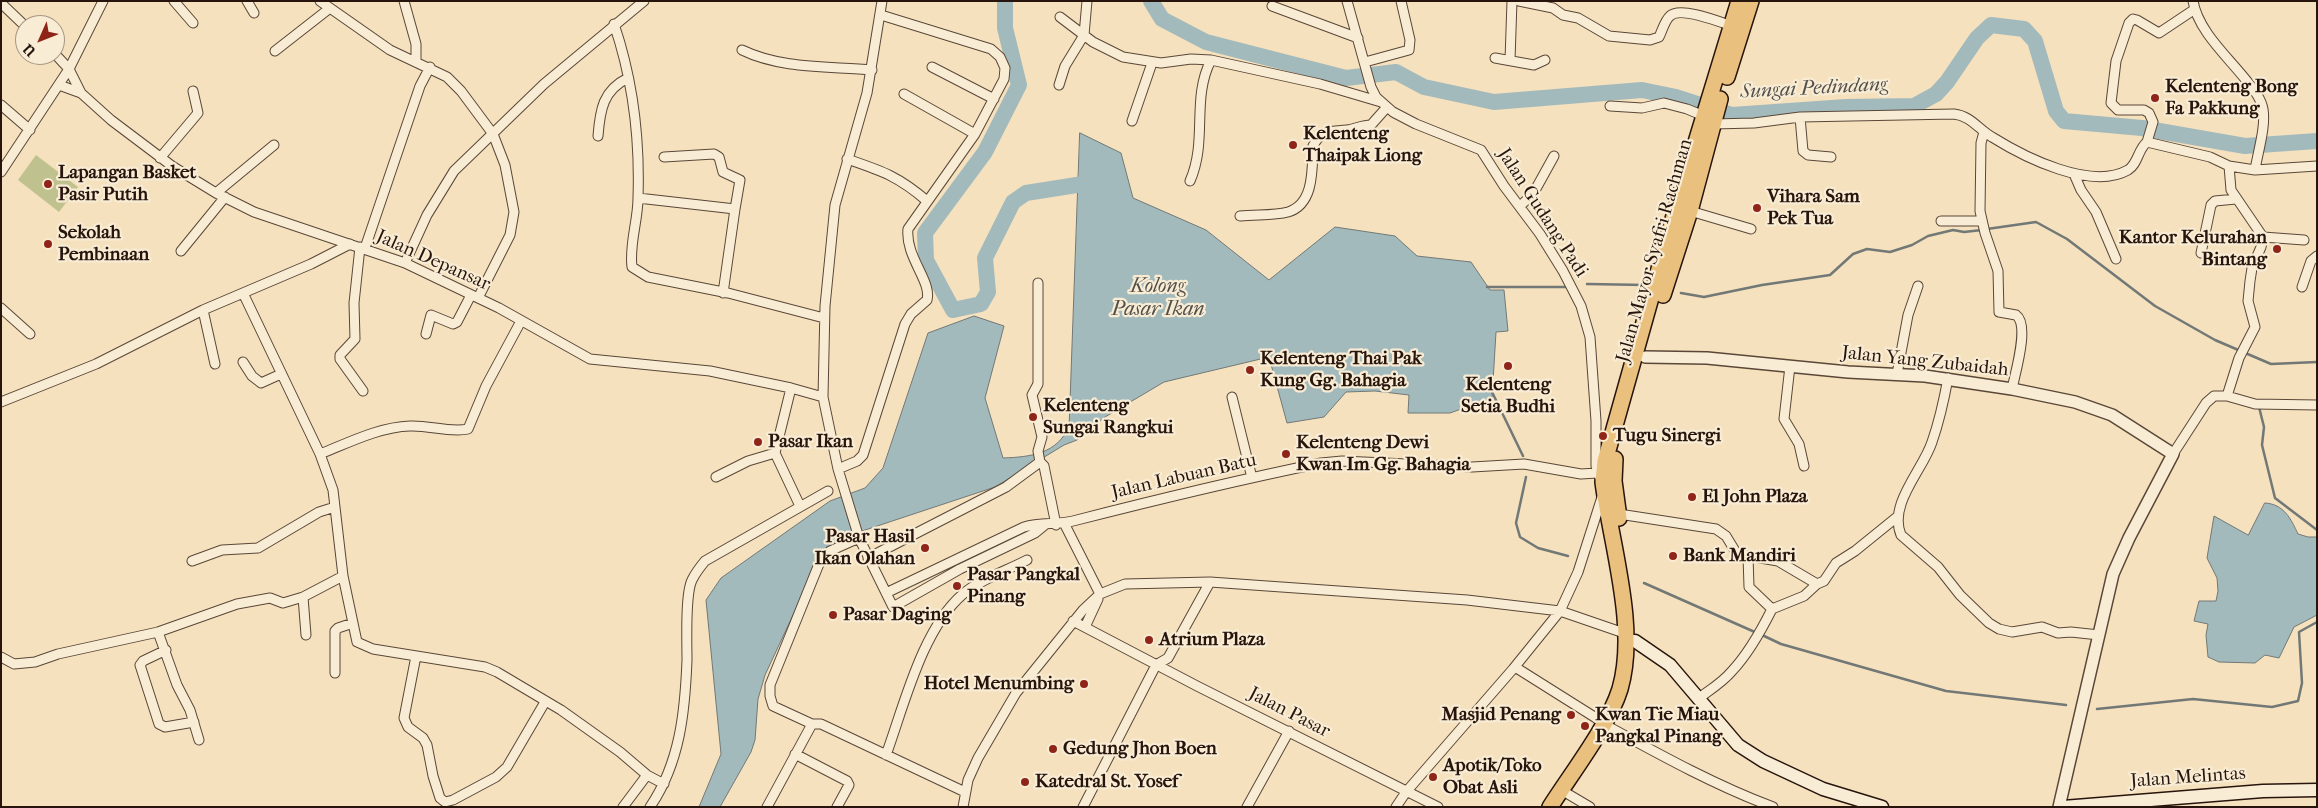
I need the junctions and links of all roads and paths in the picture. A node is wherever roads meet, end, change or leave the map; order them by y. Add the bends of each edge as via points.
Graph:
1 (103, 1) edge
2 (174, 1) edge
3 (246, 1) edge
4 (320, 1) edge
5 (404, 1) edge
6 (644, 1) edge
7 (882, 1) edge
8 (1087, 1) edge
9 (1347, 1) edge
10 (1401, 1) edge
11 (1512, 1) edge
12 (1519, 1) edge
13 (1740, 1) edge
14 (1752, 1) edge
15 (1, 3) edge
16 (2194, 5) edge
17 (1272, 6) dead end
18 (330, 8) junction
19 (254, 13) dead end
20 (881, 15) junction
21 (15, 16) edge
22 (1060, 17) dead end
23 (193, 23) dead end
24 (614, 24) junction
25 (1732, 26) junction
26 (1084, 35) junction
27 (1358, 38) junction
28 (742, 50) dead end
29 (274, 51) dead end
30 (1494, 58) dead end
31 (1211, 60) junction
32 (1510, 60) junction
33 (1545, 60) dead end
34 (416, 61) junction
35 (1152, 63) junction
36 (1366, 63) junction
37 (65, 65) edge
38 (430, 67) junction
39 (932, 68) dead end
40 (69, 69) junction
41 (872, 70) junction
42 (628, 78) junction
43 (59, 85) junction
44 (1059, 85) dead end
45 (193, 91) dead end
46 (80, 93) junction
47 (904, 94) dead end
48 (994, 99) junction
49 (1, 105) edge
50 (1384, 105) junction
51 (1610, 106) dead end
52 (1711, 113) junction
53 (1800, 117) junction
54 (1132, 120) dead end
55 (30, 130) junction
56 (1984, 132) junction
57 (493, 134) junction
58 (975, 134) junction
59 (598, 136) dead end
60 (2147, 142) junction
61 (274, 145) dead end
62 (1554, 156) dead end
63 (664, 157) dead end
64 (1831, 157) dead end
65 (160, 158) junction
66 (847, 159) junction
67 (2229, 166) junction
68 (2317, 166) edge
69 (2255, 170) junction
70 (1, 172) edge
71 (2074, 174) junction
72 (1190, 181) dead end
73 (220, 195) junction
74 (638, 198) junction
75 (2236, 200) junction
76 (926, 201) junction
77 (1520, 206) junction
78 (735, 209) junction
79 (1690, 211) junction
80 (1240, 216) dead end
81 (1941, 221) dead end
82 (1983, 226) junction
83 (1751, 229) dead end
84 (2263, 237) junction
85 (2304, 240) dead end
86 (358, 246) junction
87 (180, 251) dead end
88 (2201, 253) dead end
89 (2317, 256) edge
90 (2116, 259) dead end
91 (405, 263) junction
92 (1038, 283) dead end
93 (1918, 286) dead end
94 (2302, 288) dead end
95 (243, 293) junction
96 (723, 293) junction
97 (475, 296) junction
98 (1, 308) edge
99 (203, 310) junction
100 (824, 318) junction
101 (521, 321) junction
102 (30, 334) dead end
103 (426, 334) dead end
104 (1645, 357) junction
105 (243, 362) dead end
106 (215, 364) dead end
107 (1790, 366) junction
108 (281, 374) junction
109 (1897, 374) junction
110 (1948, 378) junction
111 (791, 388) junction
112 (2012, 389) junction
113 (362, 391) dead end
114 (2227, 396) junction
115 (824, 397) junction
116 (1232, 397) dead end
117 (1, 402) edge
118 (2317, 405) edge
119 (1596, 421) junction
120 (1616, 425) junction
121 (775, 453) junction
122 (320, 454) junction
123 (2173, 454) junction
124 (1040, 461) junction
125 (1804, 466) dead end
126 (838, 469) junction
127 (716, 477) dead end
128 (1252, 478) junction
129 (1601, 483) junction
130 (828, 491) dead end
131 (800, 506) junction
132 (335, 507) junction
133 (1619, 514) junction
134 (1897, 518) junction
135 (1055, 524) junction
136 (859, 537) junction
137 (971, 551) junction
138 (1748, 556) junction
139 (868, 558) junction
140 (954, 559) junction
141 (976, 560) junction
142 (1027, 560) dead end
143 (192, 561) dead end
144 (960, 569) junction
145 (343, 576) junction
146 (1210, 582) junction
147 (1817, 584) junction
148 (886, 593) junction
149 (1100, 594) junction
150 (303, 597) junction
151 (1772, 609) junction
152 (1560, 611) junction
153 (1073, 621) junction
154 (353, 624) junction
155 (1085, 627) junction
156 (158, 632) junction
157 (306, 635) dead end
158 (2099, 635) junction
159 (1630, 637) junction
160 (166, 650) junction
161 (416, 656) junction
162 (1, 657) edge
163 (1156, 665) junction
164 (1515, 667) junction
165 (335, 673) dead end
166 (1699, 698) junction
167 (545, 702) junction
168 (194, 722) junction
169 (812, 724) junction
170 (1607, 725) junction
171 (1289, 731) junction
172 (199, 740) dead end
173 (795, 754) junction
174 (886, 755) junction
175 (647, 775) junction
176 (664, 784) junction
177 (2317, 790) edge
178 (965, 792) junction
179 (1406, 792) junction
180 (1564, 800) edge
181 (1251, 806) edge
182 (623, 807) edge
183 (650, 807) edge
184 (767, 807) edge
185 (837, 807) edge
186 (963, 807) edge
187 (1083, 807) edge
188 (1396, 807) edge
189 (1438, 807) edge
190 (1550, 807) edge
191 (1590, 807) edge
192 (1773, 807) edge
193 (1882, 807) edge
194 (2061, 807) edge

1 - 40 street
2 - 23 street
3 - 19 street
4 - 18 street
5 - 34 street via 416,44
6 - 24 street
7 - 20 street
8 - 26 street
9 - 27 street, Jalan Gudang Padi
10 - 36 street via 1410,40 1409,50
11 - 32 street
12 - 25 street via 1553,8 1609,36 1650,40 1659,37 1668,17 1676,14 1691,13
13 - 25 highway, Jalan Mayor Syafri Rachman
14 - 52 highway, Jalan Mayor Syafri Rachman
15 - 21 street
16 - 60 street via 2159,33 2138,20 2129,23 2116,61 2111,103 2118,110 2144,110 2149,113 2153,122
16 - 69 street via 2206,29 2257,94 2263,108
17 - 27 street
18 - 29 street
18 - 34 street via 390,50
20 - 41 street
20 - 48 street via 991,49 1005,68 1004,79
22 - 26 street
24 - 42 street
24 - 57 street via 544,84
25 - 52 highway, Jalan Mayor Syafri Rachman
26 - 35 street via 1123,57
26 - 44 street via 1064,66
27 - 36 street, Jalan Gudang Padi
28 - 41 street via 779,63
30 - 32 street
31 - 35 street
31 - 50 street via 1320,84
31 - 72 street via 1203,75 1197,164
32 - 33 street via 1534,65
34 - 38 street
35 - 54 street
36 - 50 street, Jalan Gudang Padi via 1370,83
37 - 40 street, Jalan Depansar
38 - 57 street via 461,91
38 - 86 street
39 - 48 street
40 - 43 street
40 - 46 street, Jalan Depansar
41 - 66 street
42 - 59 street via 609,92 600,117
42 - 74 street via 635,105
43 - 46 street
43 - 55 street
45 - 65 street via 198,113
46 - 65 street, Jalan Depansar
47 - 58 street
48 - 58 street
49 - 55 street
50 - 77 street, Jalan Gudang Padi via 1416,124 1482,150
50 - 80 street via 1371,126 1330,130 1316,141 1311,184 1295,208 1287,212
51 - 52 street via 1642,108 1664,103
52 - 53 street via 1754,123
52 - 79 highway, Jalan Mayor Syafri Rachman
52 - 120 highway, Jalan Mayor Syafri Rachman
53 - 56 street via 1954,114 1968,117
53 - 64 street via 1803,151 1808,155
55 - 70 street
56 - 71 street via 2024,155
56 - 82 street via 1980,211
57 - 91 street via 454,171 424,222
57 - 97 street via 506,165 514,212 510,234
58 - 76 street
60 - 67 street via 2210,157
60 - 71 street via 2132,167 2126,171 2114,175
61 - 73 street
62 - 77 street via 1533,194
63 - 78 street via 714,154 719,157 723,172 740,180
65 - 73 street, Jalan Depansar
66 - 76 street via 889,173
66 - 100 street via 832,227
67 - 69 street
67 - 75 street
68 - 69 street
71 - 90 street via 2096,212
73 - 86 street, Jalan Depansar via 254,212
73 - 87 street
74 - 78 street
74 - 96 street via 632,267 648,277
75 - 84 street
75 - 88 street via 2215,201 2211,205
76 - 126 street via 908,229 907,240 928,290 928,300 905,324 862,455 858,461
77 - 119 street, Jalan Gudang Padi via 1563,271 1581,306 1591,345
78 - 96 street
79 - 83 street
79 - 104 highway, Jalan Mayor Syafri Rachman
81 - 82 street
82 - 112 street via 1998,271 1999,312 2016,315 2022,323
84 - 85 street
84 - 114 street via 2252,268 2248,300 2255,327 2241,353
86 - 91 street, Jalan Depansar
86 - 95 street
86 - 113 street via 354,304 356,335 340,359
89 - 94 street via 2311,261
91 - 97 street, Jalan Depansar
92 - 124 street via 1038,384 1032,395 1042,438 1038,451
93 - 109 street via 1908,315
95 - 99 street
95 - 108 street
96 - 100 street
97 - 101 street, Jalan Depansar
97 - 103 street via 453,324 431,315
98 - 102 street
99 - 106 street
99 - 117 street via 96,364
100 - 115 street
101 - 111 street, Jalan Depansar via 598,362 710,371
101 - 122 street via 486,386 468,428 450,430 408,426 378,432
104 - 107 street, Jalan Yang Zubaidah via 1707,358
104 - 133 highway, Jalan Mayor Syafri Rachman via 1615,456 1614,482
105 - 108 street via 252,376 261,382
107 - 109 street, Jalan Yang Zubaidah
107 - 125 street via 1784,419 1799,444
108 - 122 street
109 - 110 street, Jalan Yang Zubaidah
110 - 112 street, Jalan Yang Zubaidah
110 - 134 street via 1932,445
111 - 115 street, Jalan Depansar
111 - 121 street
112 - 123 street, Jalan Yang Zubaidah via 2075,402 2112,416
114 - 118 street via 2255,404
114 - 123 street via 2214,396 2206,403
115 - 126 street
116 - 128 street
119 - 120 street
119 - 129 street, Jalan Gudang Padi
120 - 129 highway, Jalan Mayor Syafri Rachman
121 - 127 street via 748,461
121 - 131 street
122 - 132 street via 333,490
123 - 158 street via 2117,562
124 - 135 street via 1044,466
124 - 139 street via 1006,487
126 - 136 street
128 - 129 street, Jalan Labuan Batu via 1342,461 1530,465 1581,474
128 - 135 street, Jalan Labuan Batu
129 - 152 street, Jalan Gudang Padi via 1578,572
129 - 159 highway, Jalan Mayor Syafri Rachman
130 - 131 street
131 - 176 street via 705,561 692,581 688,595 686,675 678,745
132 - 143 street via 319,512 258,548 222,550
132 - 145 street
133 - 138 street via 1716,529 1726,536 1735,552
133 - 159 highway, Jalan Mayor Syafri Rachman
134 - 147 street via 1836,563 1824,581
134 - 158 street via 1901,535 1938,566 1960,595 1994,626 2009,632 2042,627 2058,633
135 - 137 street, Jalan Labuan Batu via 1024,527
135 - 141 street
135 - 149 street
136 - 139 street
136 - 169 street via 830,551 819,564 770,685 773,706
137 - 140 street, Jalan Labuan Batu
137 - 141 street
138 - 147 street via 1778,561
138 - 151 street via 1749,587
139 - 148 street
140 - 144 street
140 - 148 street, Jalan Labuan Batu
141 - 144 street
142 - 174 street via 969,590 946,613 919,664
144 - 148 street via 893,607
145 - 150 street
145 - 154 street
146 - 149 street via 1132,582
146 - 152 street via 1467,600
146 - 163 street via 1168,658
147 - 151 street via 1804,597
149 - 153 street
149 - 155 street
150 - 156 street via 281,603 273,598 237,604
150 - 157 street
151 - 166 street via 1758,636 1731,673
152 - 159 street
152 - 164 street, Jalan Gudang Padi
153 - 155 street, Jalan Pasar
153 - 178 street via 1002,715 982,748
154 - 161 street via 357,642 361,645
154 - 165 street via 335,631
155 - 163 street, Jalan Pasar
156 - 160 street
156 - 162 street via 35,662 14,664
158 - 194 street
159 - 166 main road via 1664,659
159 - 170 highway via 1626,693
160 - 168 street
160 - 168 street via 140,665 159,724 166,727
161 - 167 street via 484,667
161 - 167 street via 404,718 408,726 424,738 440,798 445,802 496,777 507,767
163 - 171 street, Jalan Pasar
163 - 187 street
164 - 170 street
164 - 179 street, Jalan Gudang Padi
166 - 193 main road via 1749,754 1823,789
167 - 175 street via 620,752
168 - 172 street
169 - 173 street
169 - 174 street via 821,724
170 - 180 highway
170 - 190 highway
170 - 192 street via 1670,760
171 - 179 street, Jalan Pasar
171 - 181 street
173 - 184 street
173 - 185 street via 847,781 849,785
174 - 178 street
175 - 176 street
175 - 182 street
176 - 183 street
177 - 194 main road, Jalan Melintas
178 - 186 street
179 - 188 street, Jalan Gudang Padi
179 - 189 street, Jalan Pasar
180 - 191 street

